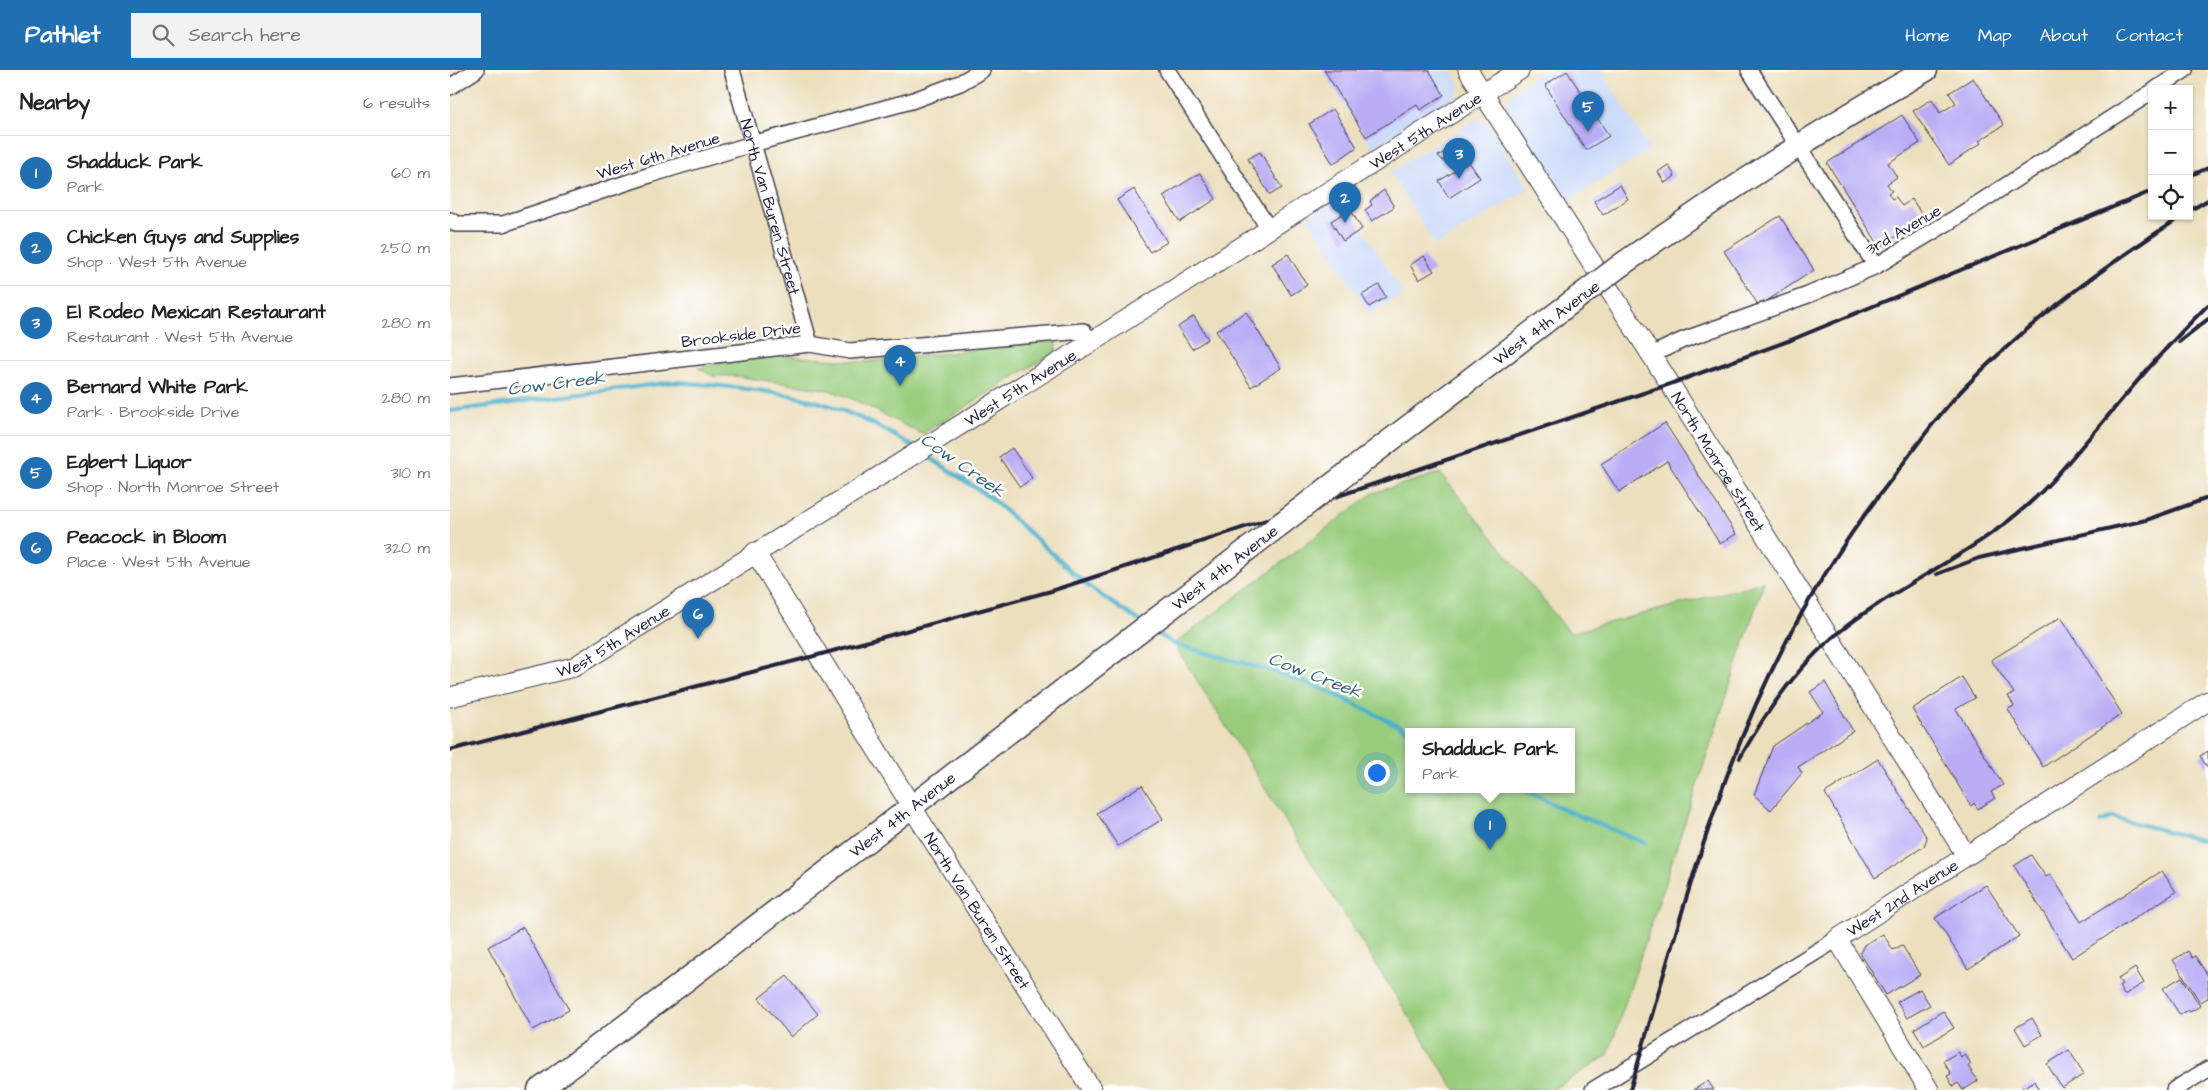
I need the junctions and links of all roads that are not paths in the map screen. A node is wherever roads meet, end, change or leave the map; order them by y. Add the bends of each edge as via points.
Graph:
1 (476, 70) edge
2 (732, 70) edge
3 (982, 70) edge
4 (1168, 70) edge
5 (1468, 70) edge
6 (1520, 70) edge
7 (1749, 70) edge
8 (1926, 70) edge
9 (2185, 70) edge
10 (2162, 85) edge
11 (450, 87) edge
12 (1483, 94) junction
13 (2148, 95) edge
14 (752, 144) junction
15 (1797, 146) junction
16 (453, 222) edge
17 (1268, 229) junction
18 (1876, 266) junction
19 (1091, 341) junction
20 (810, 344) junction
21 (1651, 355) junction
22 (450, 386) edge
23 (755, 552) junction
24 (450, 697) edge
25 (2208, 701) edge
26 (912, 807) junction
27 (1966, 855) junction
28 (1837, 939) junction
29 (2208, 1068) edge
30 (542, 1088) edge
31 (1092, 1090) edge
32 (1593, 1090) edge
33 (1929, 1090) edge
34 (2174, 1090) edge

1 - 11 street
2 - 14 street, North Van Buren Street
3 - 14 street, West 6th Avenue via 960,83 911,101
4 - 17 street
5 - 12 street, North Monroe Street
6 - 12 street, West 5th Avenue
7 - 15 street
8 - 15 main road, West 4th Avenue
9 - 10 street
12 - 17 street, West 5th Avenue
12 - 21 street, North Monroe Street
13 - 18 street, 3rd Avenue
14 - 16 street, West 6th Avenue via 503,224
14 - 20 street, North Van Buren Street
15 - 18 street
15 - 26 main road, West 4th Avenue, bridge via 1621,265
17 - 19 street, West 5th Avenue
18 - 21 street, 3rd Avenue
19 - 20 street, Brookside Drive via 1083,331 850,351
19 - 23 street, West 5th Avenue
20 - 22 street, Brookside Drive
21 - 27 street, North Monroe Street
23 - 24 street, West 5th Avenue via 574,667
23 - 26 street, North Van Buren Street
25 - 27 street, West 2nd Avenue
26 - 30 main road, West 4th Avenue
26 - 31 street, North Van Buren Street
27 - 28 street, West 2nd Avenue
28 - 32 street, West 2nd Avenue
28 - 33 street
29 - 34 street

